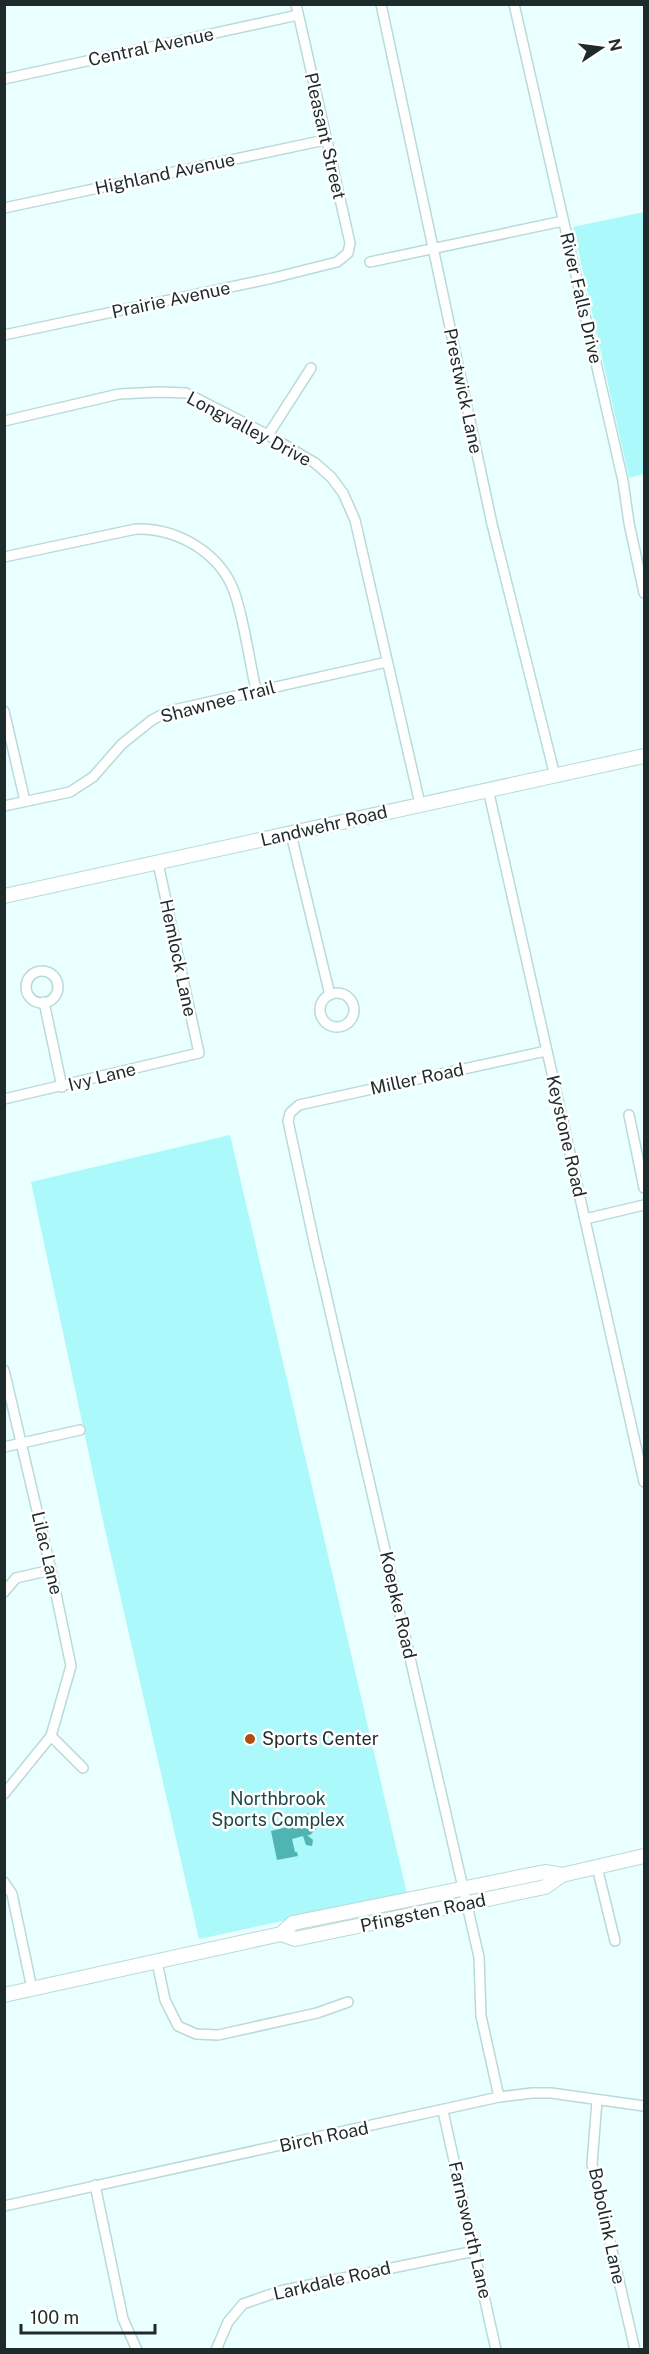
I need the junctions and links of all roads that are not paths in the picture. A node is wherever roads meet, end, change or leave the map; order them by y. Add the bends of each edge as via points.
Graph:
1 (296, 4) edge
2 (381, 4) edge
3 (514, 4) edge
4 (298, 15) junction
5 (4, 79) edge
6 (325, 140) junction
7 (4, 208) edge
8 (563, 221) junction
9 (432, 249) junction
10 (337, 262) joint
11 (370, 262) dead end
12 (4, 335) edge
13 (311, 368) dead end
14 (4, 421) edge
15 (268, 435) junction
16 (645, 542) edge
17 (634, 544) junction
18 (4, 557) edge
19 (645, 593) edge
20 (387, 662) junction
21 (256, 690) junction
22 (4, 711) edge
23 (645, 756) edge
24 (555, 776) junction
25 (488, 789) junction
26 (25, 801) junction
27 (420, 804) junction
28 (4, 806) edge
29 (291, 834) junction
30 (158, 863) junction
31 (4, 896) edge
32 (330, 995) dead end
33 (44, 1002) dead end
34 (546, 1051) junction
35 (199, 1053) joint
36 (62, 1087) junction
37 (4, 1099) edge
38 (290, 1113) joint
39 (629, 1115) dead end
40 (645, 1188) edge
41 (645, 1205) edge
42 (585, 1219) junction
43 (4, 1370) edge
44 (80, 1430) dead end
45 (21, 1443) junction
46 (4, 1447) edge
47 (645, 1482) edge
48 (51, 1570) junction
49 (4, 1592) edge
50 (51, 1736) junction
51 (83, 1768) dead end
52 (4, 1794) edge
53 (645, 1856) edge
54 (597, 1867) junction
55 (562, 1875) junction
56 (4, 1882) edge
57 (463, 1887) junction
58 (387, 1904) junction
59 (467, 1904) junction
60 (390, 1921) junction
61 (281, 1934) junction
62 (615, 1941) dead end
63 (157, 1962) junction
64 (32, 1989) junction
65 (4, 1995) edge
66 (348, 2002) dead end
67 (499, 2097) junction
68 (597, 2101) junction
69 (645, 2106) edge
70 (443, 2111) junction
71 (95, 2185) junction
72 (4, 2206) edge
73 (475, 2251) junction
74 (137, 2349) edge
75 (216, 2349) edge
76 (496, 2349) edge
77 (635, 2349) edge

1 - 4 street, Pleasant Street
2 - 9 street, Prestwick Lane
3 - 8 street, River Falls Drive
4 - 5 street, Central Avenue
4 - 6 street, Pleasant Street
6 - 7 street, Highland Avenue
6 - 10 street, Pleasant Street via 350,243 348,253
8 - 9 street
8 - 17 street, River Falls Drive
9 - 11 street
9 - 24 street, Prestwick Lane via 492,524
10 - 12 street, Prairie Avenue
13 - 15 street
14 - 15 street, Longvalley Drive via 119,394 186,393
15 - 20 street, Longvalley Drive via 315,462 344,493 355,520
16 - 17 street
17 - 19 street, River Falls Drive
18 - 21 street via 136,530 153,529 188,541 219,564 235,593
20 - 21 street, Shawnee Trail
20 - 27 street, Longvalley Drive
21 - 26 street, Shawnee Trail via 169,711 122,744 93,777 70,792
22 - 26 street
23 - 24 main road, Landwehr Road
24 - 25 main road, Landwehr Road
25 - 27 main road, Landwehr Road
25 - 34 street, Keystone Road
26 - 28 street, Shawnee Trail
27 - 29 main road, Landwehr Road
29 - 30 main road, Landwehr Road
29 - 32 street
30 - 31 main road, Landwehr Road
30 - 35 street, Hemlock Lane
33 - 36 street
34 - 38 street, Miller Road via 299,1105
34 - 42 street, Keystone Road
35 - 36 street, Ivy Lane
36 - 37 street, Ivy Lane
38 - 57 street, Koepke Road via 289,1126 314,1242
39 - 40 street
41 - 42 street
42 - 47 street, Keystone Road
43 - 45 street, Lilac Lane
44 - 45 street
45 - 46 street
45 - 48 street, Lilac Lane
48 - 49 street via 16,1578
48 - 50 street, Lilac Lane via 71,1666
50 - 51 street
50 - 52 street
53 - 54 main road, Pfingsten Road
54 - 55 main road, Pfingsten Road
54 - 62 street
55 - 57 main road, Pfingsten Road via 545,1872
55 - 59 main road, Pfingsten Road via 545,1887
56 - 64 street via 12,1894
57 - 58 main road, Pfingsten Road
57 - 59 street, Koepke Road
58 - 60 main road
58 - 61 main road, Pfingsten Road via 293,1923
59 - 60 main road, Pfingsten Road
59 - 67 street, Koepke Road via 479,1957 481,2016
60 - 61 main road, Pfingsten Road via 295,1939
61 - 63 main road, Pfingsten Road
63 - 64 main road, Pfingsten Road
63 - 66 street via 165,2001 178,2026 196,2034 218,2035 317,2013
64 - 65 main road, Pfingsten Road
67 - 68 street, Birch Road via 551,2093
67 - 70 street, Birch Road
68 - 69 street, Birch Road
68 - 77 street, Bobolink Lane via 592,2164
70 - 71 street, Birch Road
70 - 73 street, Farnsworth Lane
71 - 72 street, Birch Road
71 - 74 street via 123,2319
73 - 75 street, Larkdale Road via 280,2291 243,2304 228,2322
73 - 76 street, Farnsworth Lane

